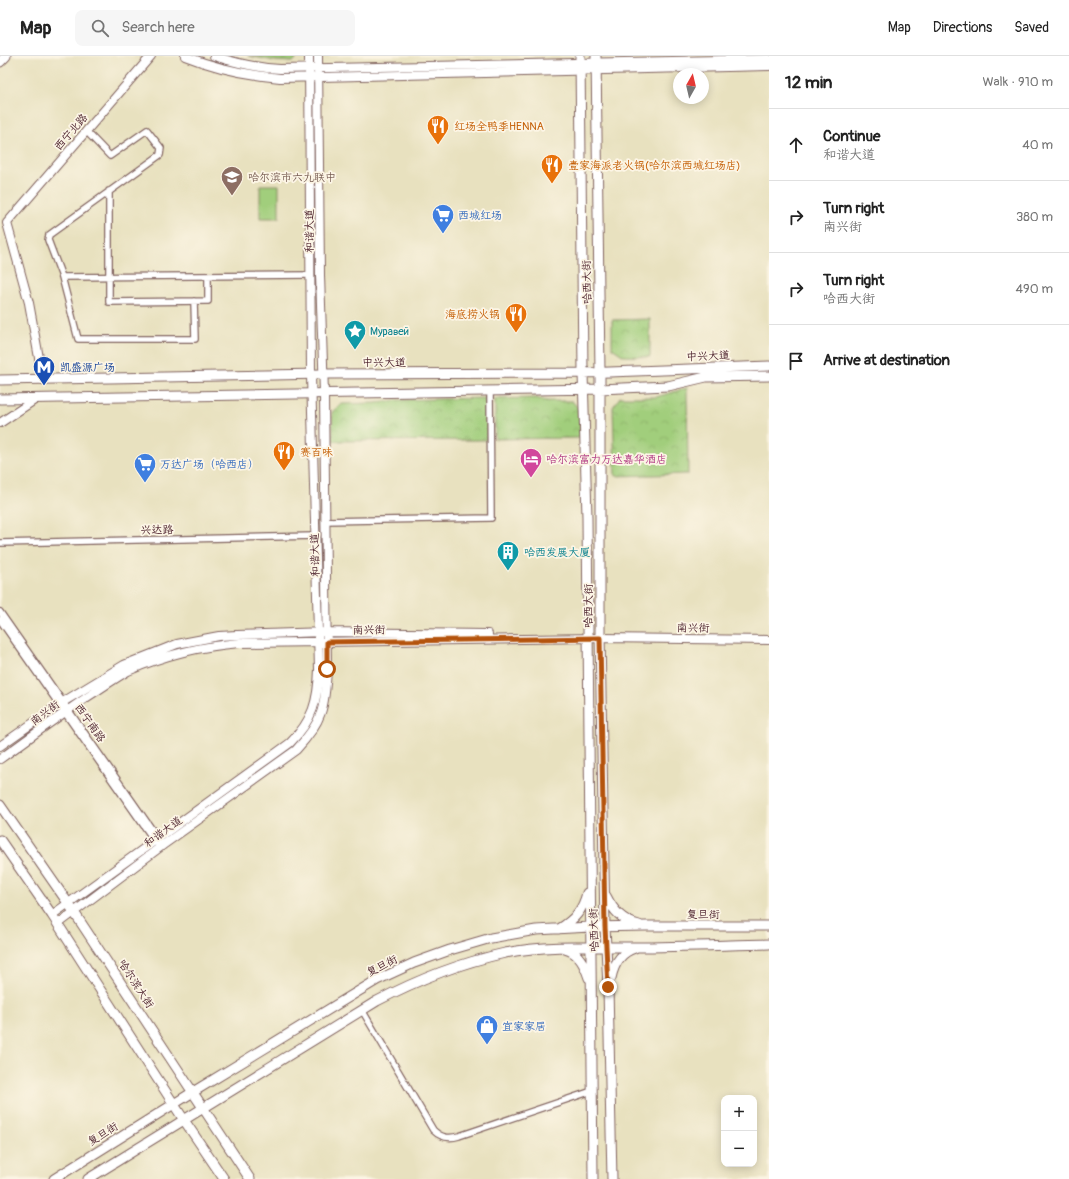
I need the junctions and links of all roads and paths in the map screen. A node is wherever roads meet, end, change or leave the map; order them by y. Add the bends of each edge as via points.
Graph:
1 (6, 56) edge
2 (152, 56) edge
3 (185, 56) edge
4 (214, 56) edge
5 (309, 56) edge
6 (318, 56) edge
7 (769, 59) edge
8 (0, 62) edge
9 (580, 63) edge
10 (596, 63) edge
11 (769, 66) edge
12 (319, 68) junction
13 (310, 74) junction
14 (319, 77) junction
15 (86, 131) junction
16 (109, 192) junction
17 (311, 274) junction
18 (208, 276) junction
19 (62, 277) junction
20 (109, 277) junction
21 (194, 301) junction
22 (769, 366) edge
23 (583, 372) junction
24 (600, 372) junction
25 (323, 374) junction
26 (311, 375) junction
27 (769, 376) edge
28 (0, 380) edge
29 (43, 380) junction
30 (584, 390) junction
31 (600, 390) junction
32 (490, 391) junction
33 (324, 393) junction
34 (312, 394) junction
35 (1, 399) edge
36 (36, 399) junction
37 (0, 423) edge
38 (325, 521) junction
39 (315, 536) junction
40 (0, 543) edge
41 (0, 612) edge
42 (0, 620) edge
43 (318, 632) junction
44 (326, 632) junction
45 (588, 636) junction
46 (600, 636) junction
47 (769, 636) edge
48 (769, 640) edge
49 (318, 642) junction
50 (327, 642) junction
51 (61, 703) junction
52 (66, 710) junction
53 (0, 746) edge
54 (0, 759) edge
55 (0, 805) edge
56 (0, 840) edge
57 (159, 843) junction
58 (590, 882) junction
59 (605, 895) junction
60 (68, 903) junction
61 (74, 912) junction
62 (52, 914) junction
63 (58, 924) junction
64 (646, 926) junction
65 (769, 926) edge
66 (590, 927) junction
67 (605, 927) junction
68 (558, 929) junction
69 (769, 944) edge
70 (560, 947) junction
71 (590, 947) junction
72 (607, 947) junction
73 (641, 947) junction
74 (591, 985) junction
75 (608, 987) junction
76 (362, 1010) junction
77 (592, 1091) junction
78 (193, 1092) junction
79 (174, 1104) junction
80 (202, 1108) junction
81 (184, 1120) junction
82 (54, 1179) edge
83 (88, 1179) edge
84 (224, 1179) edge
85 (250, 1179) edge
86 (593, 1179) edge
87 (612, 1179) edge

1 - 8 main road
2 - 15 main road, 西宁北路
3 - 13 main road via 257,76 280,78
4 - 13 main road via 243,64
5 - 13 main road, 和谐大道
6 - 12 main road, 和谐大道
7 - 10 main road
9 - 10 main road
9 - 12 main road
9 - 14 main road
9 - 23 main road, 哈西大街
10 - 11 main road
10 - 24 main road, 哈西大街
12 - 13 main road
12 - 14 main road, 和谐大道
13 - 14 main road
13 - 17 main road, 和谐大道
14 - 25 main road, 和谐大道
15 - 16 street via 110,156 147,130 161,148 160,155
15 - 29 main road, 西宁北路 via 7,223 29,303
16 - 19 street via 49,235 48,240
16 - 20 street
17 - 18 street
17 - 26 main road, 和谐大道
18 - 20 street
18 - 21 street via 208,301
19 - 20 street
19 - 21 street via 78,340 195,339
20 - 21 street via 109,302
22 - 24 main road, 中兴大道
23 - 24 main road, 中兴大道
23 - 25 main road, 中兴大道
23 - 30 main road, 哈西大街
24 - 31 main road, 哈西大街
25 - 26 main road, 中兴大道
25 - 33 main road, 和谐大道
26 - 29 main road, 中兴大道
26 - 34 main road, 和谐大道
27 - 31 main road, 中兴大道 via 706,377 668,386
28 - 29 main road, 中兴大道
30 - 31 main road, 中兴大道
30 - 32 main road, 中兴大道
30 - 45 main road, 哈西大街
31 - 46 main road, 哈西大街
32 - 33 main road, 中兴大道
32 - 38 street via 491,518
33 - 34 main road, 中兴大道
33 - 38 main road, 和谐大道
34 - 36 main road, 中兴大道
34 - 39 main road, 和谐大道
35 - 36 main road, 中兴大道
36 - 37 main road
38 - 44 main road, 和谐大道
39 - 40 street, 兴达路
39 - 43 main road, 和谐大道
41 - 51 street, 西宁南路
42 - 51 street, 西宁南路
43 - 44 main road, 南兴街
43 - 49 main road, 和谐大道
43 - 51 main road, 南兴街 via 220,636 177,644 124,665
44 - 45 main road, 南兴街
44 - 50 main road, 和谐大道
45 - 46 main road, 南兴街
45 - 50 main road, 南兴街
45 - 58 main road, 哈西大街
46 - 47 main road, 南兴街
46 - 48 main road, 南兴街
46 - 59 main road, 哈西大街
49 - 50 main road, 南兴街
49 - 52 main road, 南兴街 via 223,644 190,650 161,658 128,672
49 - 57 main road, 和谐大道 via 317,695 313,710 302,730 290,744
50 - 57 main road, 和谐大道 via 324,703 309,737 296,750
51 - 52 street, 西宁南路
51 - 53 main road, 南兴街
52 - 54 main road, 南兴街
52 - 57 street, 西宁南路
55 - 60 main road, 哈尔滨大街
56 - 62 main road
57 - 60 main road, 和谐大道
57 - 61 main road, 和谐大道
58 - 66 main road, 哈西大街
58 - 68 main road via 580,911
59 - 64 main road via 618,915 634,924
59 - 67 main road, 哈西大街
60 - 61 main road, 哈尔滨大街
60 - 62 main road, 和谐大道
61 - 63 main road, 和谐大道
61 - 78 main road, 哈尔滨大街
62 - 63 main road
63 - 79 main road
64 - 65 main road, 复旦街
64 - 67 main road, 复旦街
66 - 67 main road, 复旦街
66 - 68 main road, 复旦街
66 - 71 main road, 哈西大街
67 - 72 main road, 哈西大街
68 - 78 main road, 复旦街 via 491,938 414,963 377,980
69 - 73 main road
70 - 71 main road
70 - 74 main road via 576,954 586,968
70 - 76 main road via 504,953 443,971 402,988
71 - 72 main road
71 - 74 main road, 哈西大街
72 - 73 main road
72 - 75 main road, 哈西大街
73 - 75 main road via 621,956 613,969
74 - 77 main road, 哈西大街
75 - 87 main road, 哈西大街
76 - 77 street via 433,1130 446,1138 459,1136
76 - 80 main road
77 - 86 main road, 哈西大街
78 - 79 main road, 复旦街
78 - 80 main road, 哈尔滨大街
79 - 81 main road
79 - 82 main road, 复旦街
80 - 81 main road
80 - 85 main road, 哈尔滨大街
81 - 83 main road
81 - 84 main road

